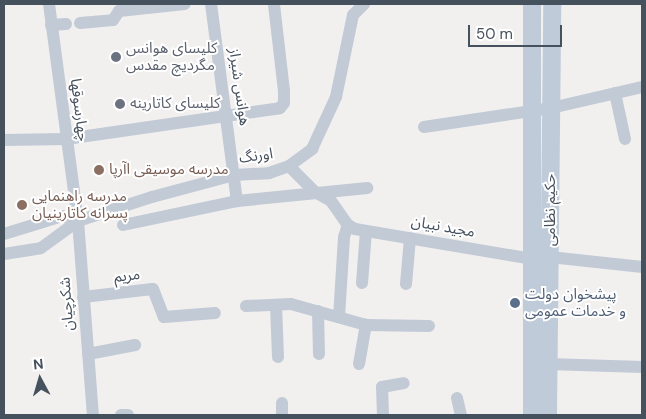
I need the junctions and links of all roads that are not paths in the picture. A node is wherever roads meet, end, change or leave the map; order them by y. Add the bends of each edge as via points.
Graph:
1 (49, 4) edge
2 (185, 4) edge
3 (211, 4) edge
4 (274, 4) edge
5 (364, 4) edge
6 (532, 4) edge
7 (555, 5) edge
8 (351, 9) edge
9 (80, 23) dead end
10 (66, 24) dead end
11 (51, 25) junction
12 (642, 87) edge
13 (615, 94) junction
14 (551, 108) junction
15 (532, 109) junction
16 (226, 116) junction
17 (424, 127) dead end
18 (625, 138) dead end
19 (66, 139) junction
20 (4, 140) edge
21 (289, 166) junction
22 (234, 175) junction
23 (367, 188) dead end
24 (315, 192) junction
25 (237, 201) junction
26 (78, 221) junction
27 (123, 225) dead end
28 (348, 225) junction
29 (366, 231) junction
30 (4, 234) edge
31 (410, 238) junction
32 (4, 254) edge
33 (550, 257) junction
34 (532, 259) junction
35 (642, 267) edge
36 (362, 283) dead end
37 (406, 284) dead end
38 (83, 298) junction
39 (276, 305) junction
40 (246, 306) dead end
41 (318, 311) junction
42 (215, 313) dead end
43 (339, 318) junction
44 (366, 325) junction
45 (428, 326) dead end
46 (136, 345) dead end
47 (88, 354) junction
48 (319, 354) dead end
49 (278, 357) dead end
50 (359, 364) dead end
51 (548, 364) junction
52 (642, 367) edge
53 (404, 383) dead end
54 (457, 398) dead end
55 (92, 415) edge
56 (121, 415) edge
57 (128, 415) edge
58 (383, 415) edge
59 (461, 415) edge
60 (532, 415) edge
61 (548, 415) edge

1 - 11 street, چهارسوقها
2 - 9 street via 118,11 113,20
3 - 16 street, هوانس شیراز
4 - 16 street via 283,106
5 - 8 street, اورنگ
6 - 15 main road, حکیم نظامی
7 - 14 main road, حکیم نظامی
8 - 21 street, اورنگ via 336,97 312,149
10 - 11 street
11 - 19 street, چهارسوقها
12 - 13 street
13 - 14 street
13 - 18 street
14 - 15 street
14 - 33 main road, حکیم نظامی
15 - 17 street
15 - 34 main road, حکیم نظامی
16 - 19 street
16 - 22 street, هوانس شیراز
19 - 20 street
19 - 26 street, چهارسوقها
21 - 22 street, اورنگ via 269,173
21 - 24 street
22 - 25 street, هوانس شیراز
22 - 26 street, اورنگ
23 - 24 street
24 - 25 street
24 - 28 street via 331,200
25 - 27 street
26 - 30 street via 62,216
26 - 32 street via 41,248
26 - 38 street, شکرچیان
28 - 29 street, مجید نبیان
28 - 43 street via 344,237
29 - 31 street, مجید نبیان
29 - 36 street
31 - 34 street, مجید نبیان
31 - 37 street
33 - 35 street
33 - 51 main road, حکیم نظامی
34 - 60 main road, حکیم نظامی
38 - 42 street, مریم via 153,289 164,317
38 - 47 street, شکرچیان
39 - 40 street
39 - 41 street via 291,304
39 - 49 street
41 - 43 street
41 - 48 street
43 - 44 street
44 - 45 street
44 - 50 street
46 - 47 street
47 - 55 street, شکرچیان
51 - 52 street
51 - 61 main road, حکیم نظامی
53 - 58 street via 382,387
54 - 59 street
56 - 57 street

